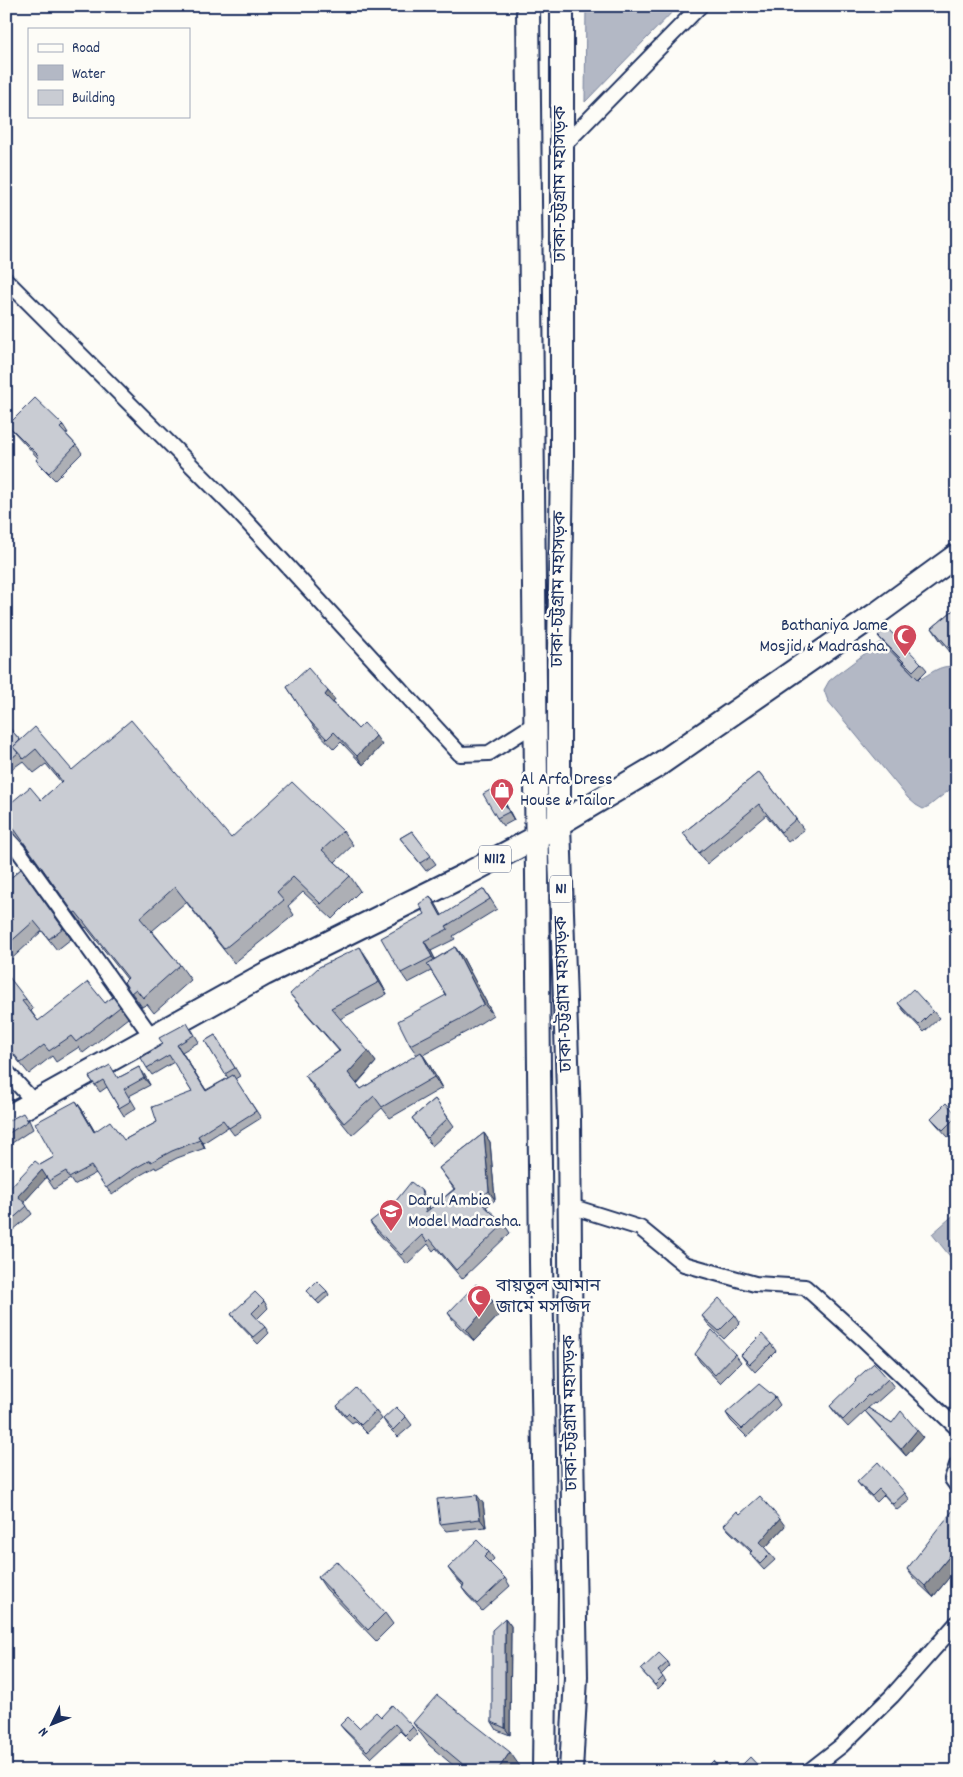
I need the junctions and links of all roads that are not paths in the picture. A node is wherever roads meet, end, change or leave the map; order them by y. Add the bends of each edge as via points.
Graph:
1 (528, 6) edge
2 (562, 6) edge
3 (700, 6) edge
4 (561, 148) junction
5 (6, 280) edge
6 (956, 556) edge
7 (536, 723) junction
8 (559, 824) junction
9 (6, 837) edge
10 (537, 837) junction
11 (152, 1037) junction
12 (6, 1071) edge
13 (34, 1103) junction
14 (6, 1118) edge
15 (570, 1206) junction
16 (957, 1428) edge
17 (957, 1465) edge
18 (957, 1486) edge
19 (957, 1623) edge
20 (544, 1771) edge
21 (571, 1771) edge
22 (809, 1771) edge

1 - 7 highway, ঢাকা-চট্টগ্রাম মহাসড়ক / N1
2 - 4 highway, ঢাকা-চট্টগ্রাম মহাসড়ক / N1
3 - 4 street
4 - 8 highway, ঢাকা-চট্টগ্রাম মহাসড়ক / N1
5 - 7 street via 237,511 460,754 489,753
6 - 8 highway, N112 via 658,766
7 - 10 highway, ঢাকা-চট্টগ্রাম মহাসড়ক / N1
8 - 10 highway, N112
8 - 15 highway, ঢাকা-চট্টগ্রাম মহাসড়ক / N1
9 - 11 street
10 - 11 highway, N112 via 264,974
10 - 20 highway, ঢাকা-চট্টগ্রাম মহাসড়ক / N1 via 546,1588
11 - 13 highway, N112
12 - 13 street
13 - 14 highway, N112
15 - 16 street via 640,1228 684,1264 755,1284 805,1287
15 - 21 highway, ঢাকা-চট্টগ্রাম মহাসড়ক / N1 via 576,1677
17 - 18 street via 952,1479
19 - 22 street via 878,1709 841,1746

